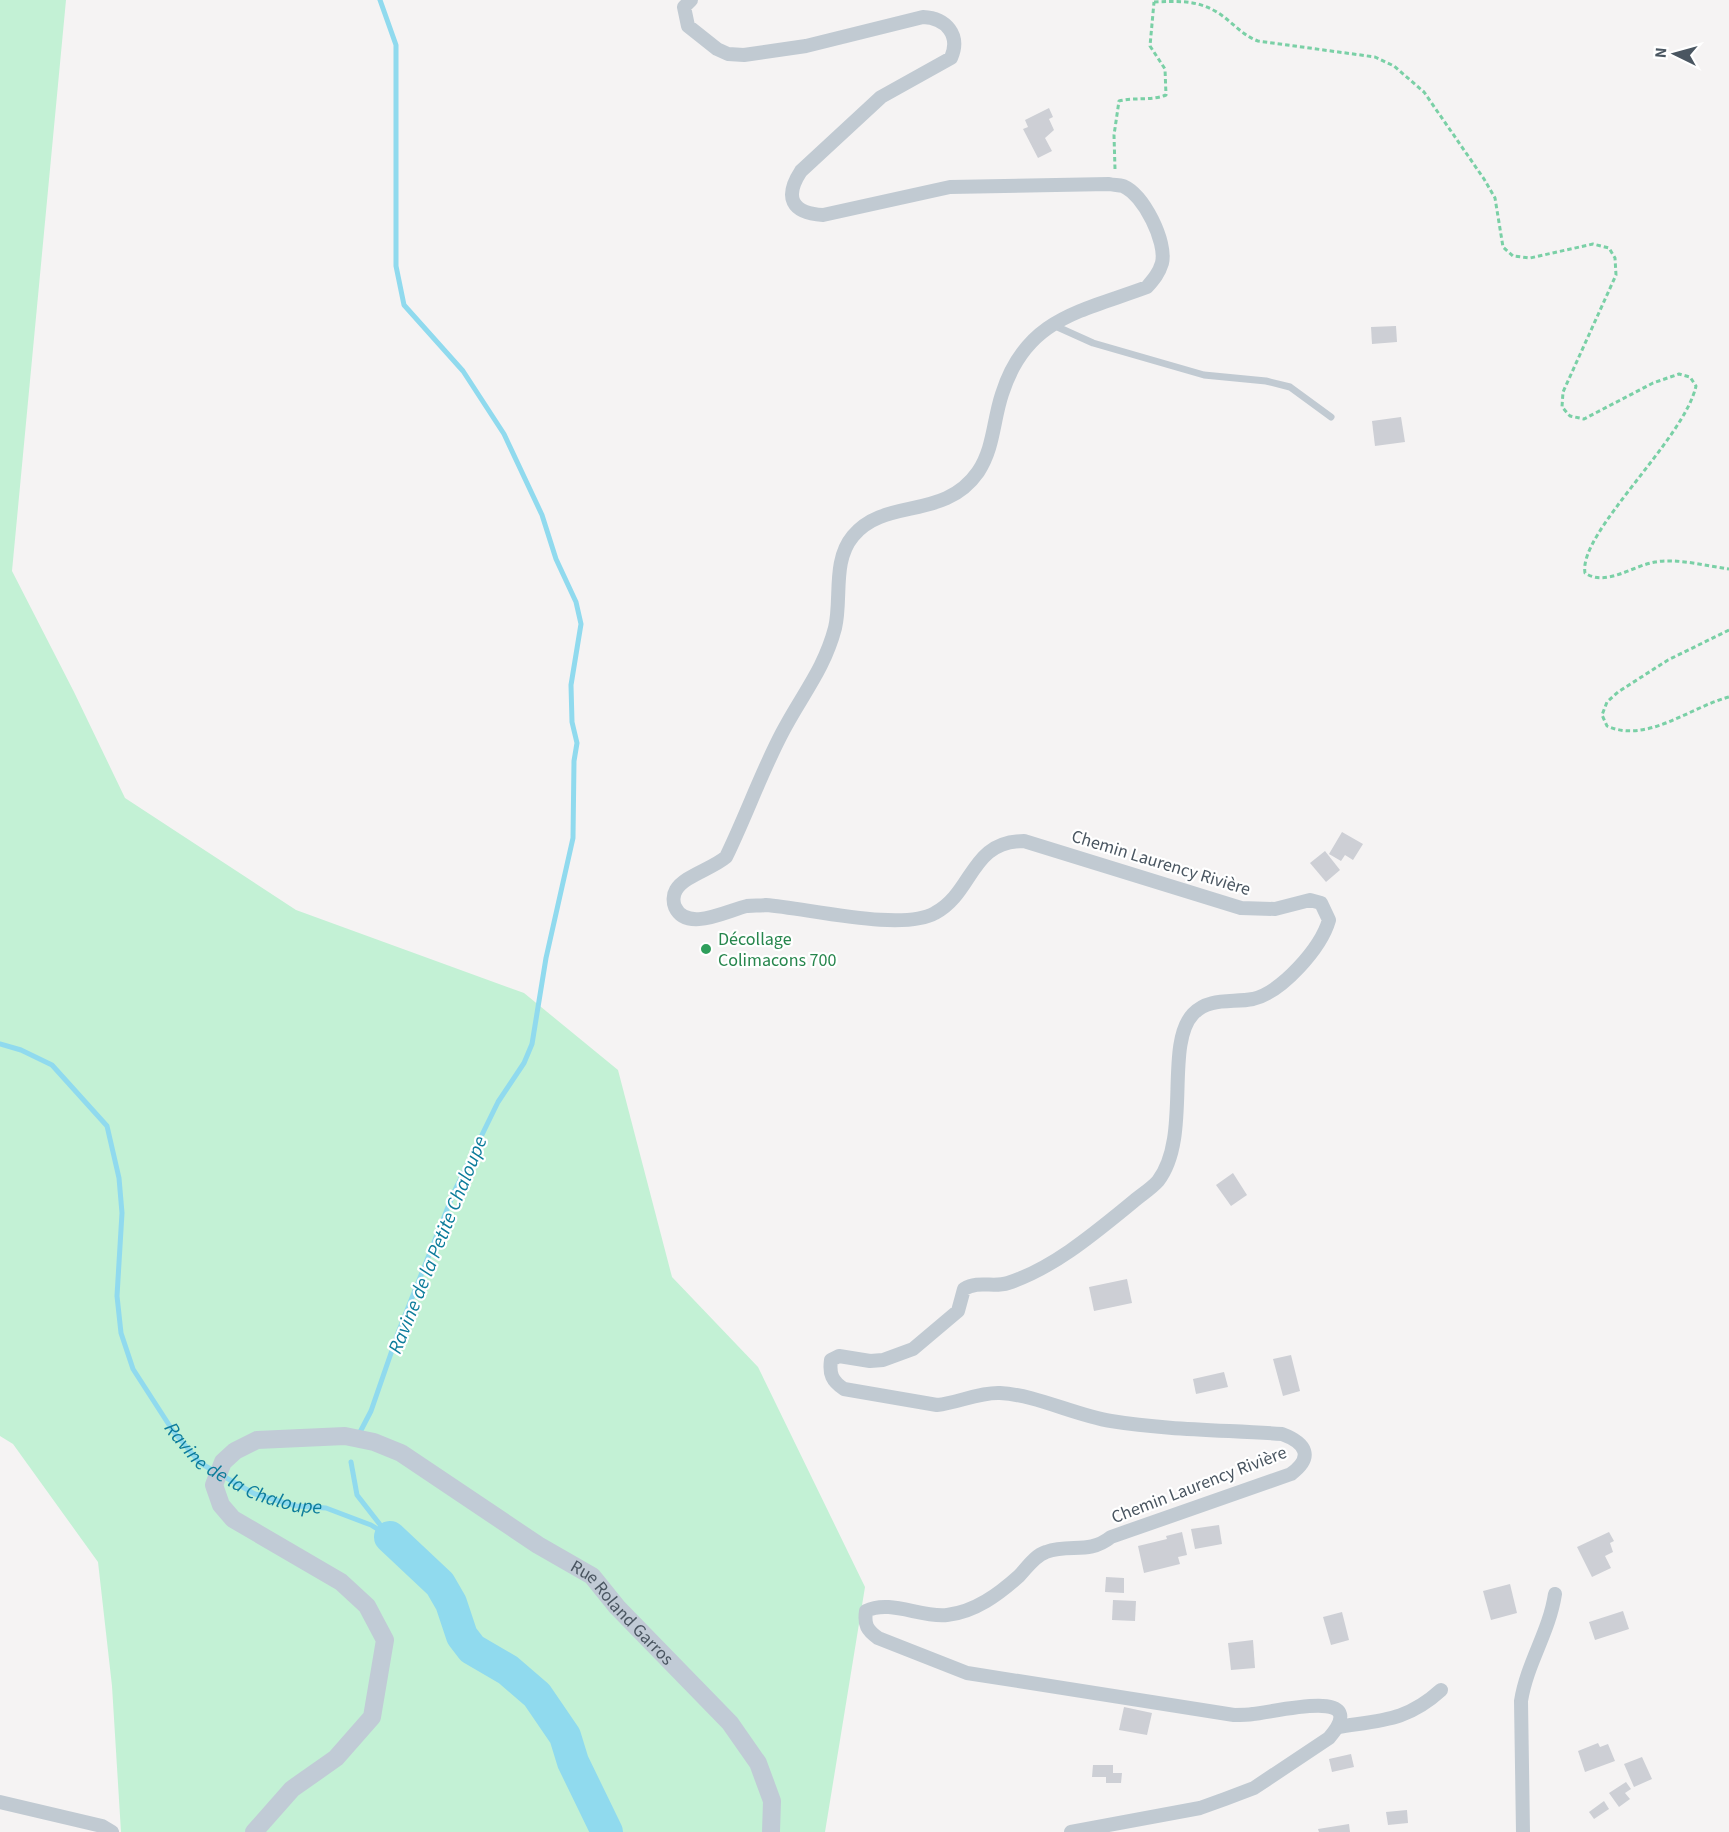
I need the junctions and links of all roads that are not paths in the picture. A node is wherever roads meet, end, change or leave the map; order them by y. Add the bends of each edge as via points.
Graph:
1 (691, 0) edge
2 (1050, 324) junction
3 (1330, 417) dead end
4 (1555, 1594) dead end
5 (1441, 1690) dead end
6 (1338, 1727) junction
7 (0, 1802) edge
8 (111, 1832) edge
9 (254, 1832) edge
10 (771, 1832) edge
11 (1071, 1832) edge
12 (1523, 1832) edge

1 - 2 street, Chemin Laurency Rivière via 684,7 688,26 728,54 806,46 923,18 946,24 952,32 951,58 881,98 801,171 793,183 791,197 807,214 823,215 950,187 1124,186 1138,198 1162,244 1157,275 1147,287
2 - 3 lane via 1093,343 1177,368 1290,387
2 - 6 street, Chemin Laurency Rivière via 1034,337 1013,369 1002,393 988,454 977,474 940,502 884,514 864,524 851,538 840,571 835,626 814,681 781,734 726,857 682,883 673,902 684,917 699,920 766,905 886,920 917,920 935,914 949,903 987,852 999,844 1024,841 1233,906 1261,911 1310,900 1326,910 1329,920 1325,935 1268,995 1212,1002 1188,1019 1180,1049 1175,1131 1167,1164 1158,1181 1037,1270 1007,1284 977,1283 964,1289 958,1311 913,1349 883,1360 839,1356 831,1360 830,1370 834,1382 844,1389 937,1405 997,1392 1114,1422 1282,1434 1296,1440 1305,1456 1291,1474 1111,1537 1093,1548 1045,1552 988,1600 969,1610 931,1616 874,1607 866,1611 864,1622 878,1638 967,1673 1234,1715 1324,1705 1338,1713
4 - 12 street via 1552,1616 1521,1701
5 - 6 street via 1407,1714
6 - 11 street via 1307,1755 1254,1788 1200,1808
7 - 8 street via 102,1826
9 - 10 main road, Rue Roland Garros via 292,1788 336,1758 372,1717 385,1640 368,1606 341,1582 233,1518 221,1505 214,1485 223,1462 257,1440 345,1436 401,1453 538,1545 592,1576 730,1723 758,1763 772,1801

